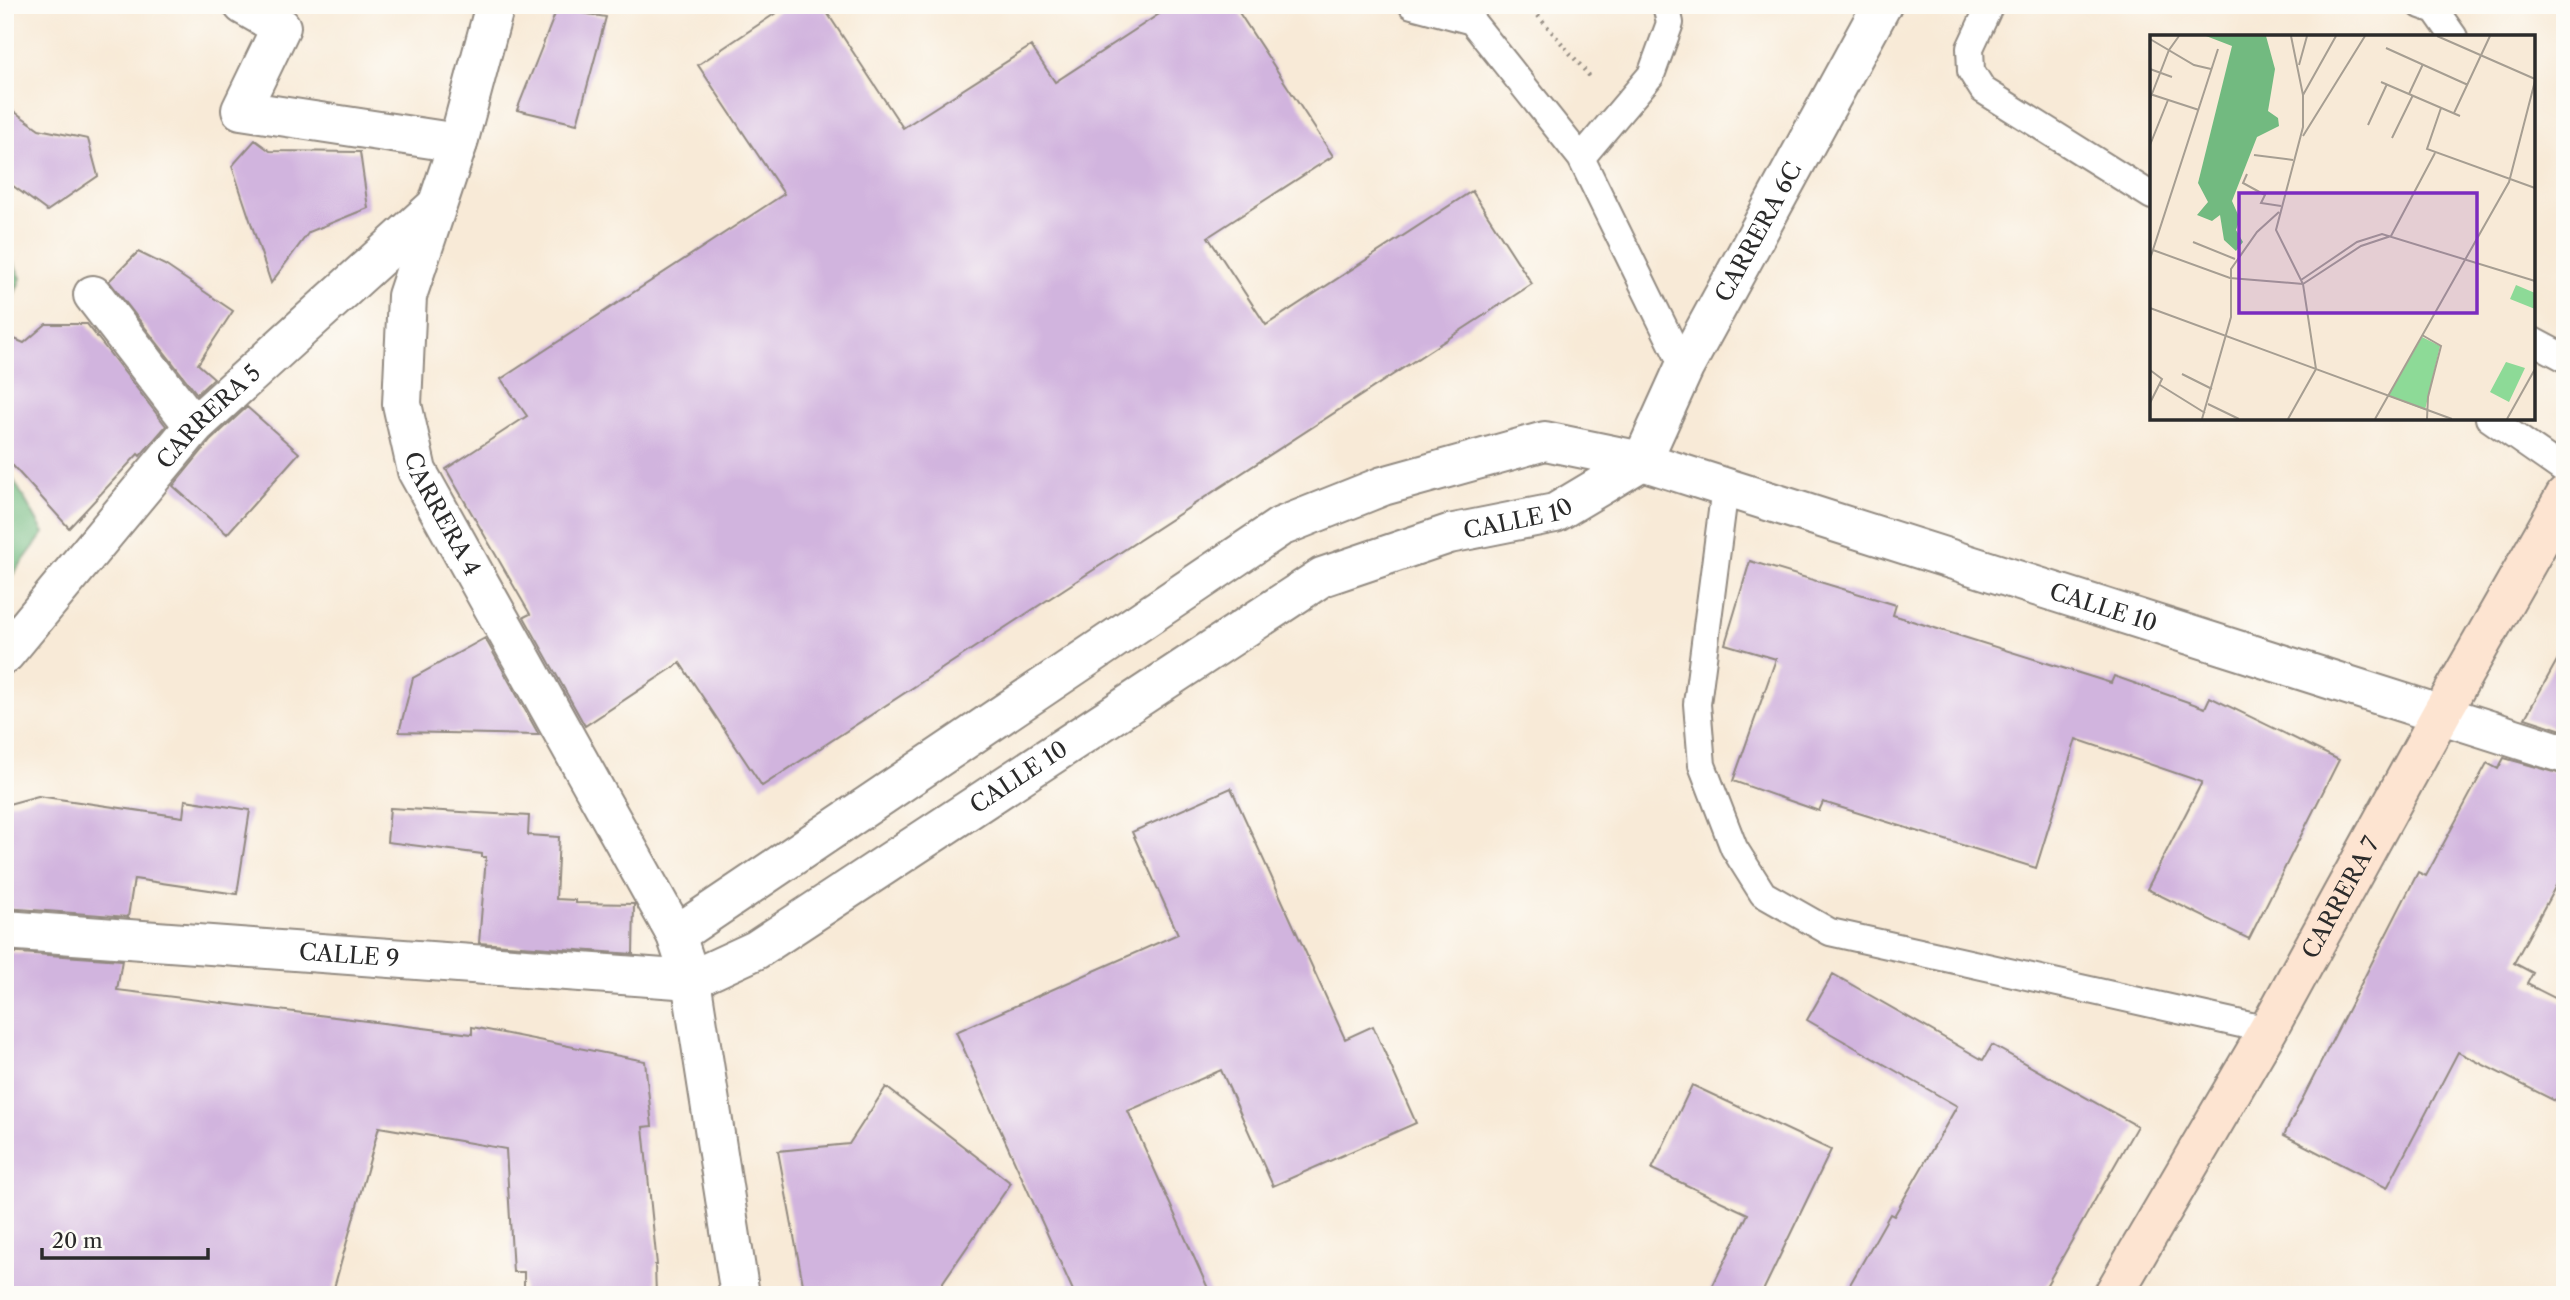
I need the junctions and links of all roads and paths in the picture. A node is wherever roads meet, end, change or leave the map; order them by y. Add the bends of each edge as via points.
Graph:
1 (243, 5) edge
2 (495, 5) edge
3 (1412, 5) edge
4 (1529, 5) edge
5 (1666, 5) edge
6 (1882, 5) edge
7 (1990, 5) edge
8 (2421, 5) edge
9 (1465, 13) edge
10 (2453, 35) edge
11 (1620, 113) junction
12 (458, 143) junction
13 (1581, 158) junction
14 (2150, 195) edge
15 (437, 204) junction
16 (93, 295) dead end
17 (2535, 342) edge
18 (2565, 358) edge
19 (1684, 368) junction
20 (2491, 420) edge
21 (194, 426) junction
22 (1642, 461) junction
23 (2565, 471) edge
24 (1725, 488) junction
25 (2565, 496) edge
26 (5, 654) edge
27 (2441, 714) junction
28 (2565, 754) edge
29 (5, 930) edge
30 (676, 935) junction
31 (691, 980) junction
32 (2267, 1030) junction
33 (740, 1295) edge
34 (2113, 1295) edge

1 - 12 street via 281,27 241,110
2 - 12 street, CARRERA 4
3 - 9 lane
4 - 11 path
5 - 11 lane via 1670,23 1651,75
6 - 19 street, CARRERA 6C
7 - 14 lane via 1970,48 1971,71 1983,90
8 - 10 lane via 2435,10
9 - 13 lane
11 - 13 lane
12 - 15 street, CARRERA 4
13 - 19 lane
15 - 21 street, CARRERA 5
15 - 30 street, CARRERA 4 via 407,296 402,404 417,471
16 - 21 street
17 - 18 lane
19 - 22 street, CARRERA 6C
20 - 23 lane
21 - 26 street, CARRERA 5
22 - 24 street, CALLE 10
22 - 30 street, CALLE 10 via 1545,441 1383,486 1280,527
22 - 31 street, CALLE 10 via 1555,513 1449,534 1322,577 756,950
24 - 27 street, CALLE 10
24 - 32 lane via 1697,704 1702,765 1734,848 1763,894 1830,932
25 - 27 street, CARRERA 7
27 - 28 street, CALLE 10
27 - 32 street, CARRERA 7
29 - 31 street, CALLE 9
30 - 31 street, CARRERA 4
31 - 33 street
32 - 34 street, CARRERA 7

